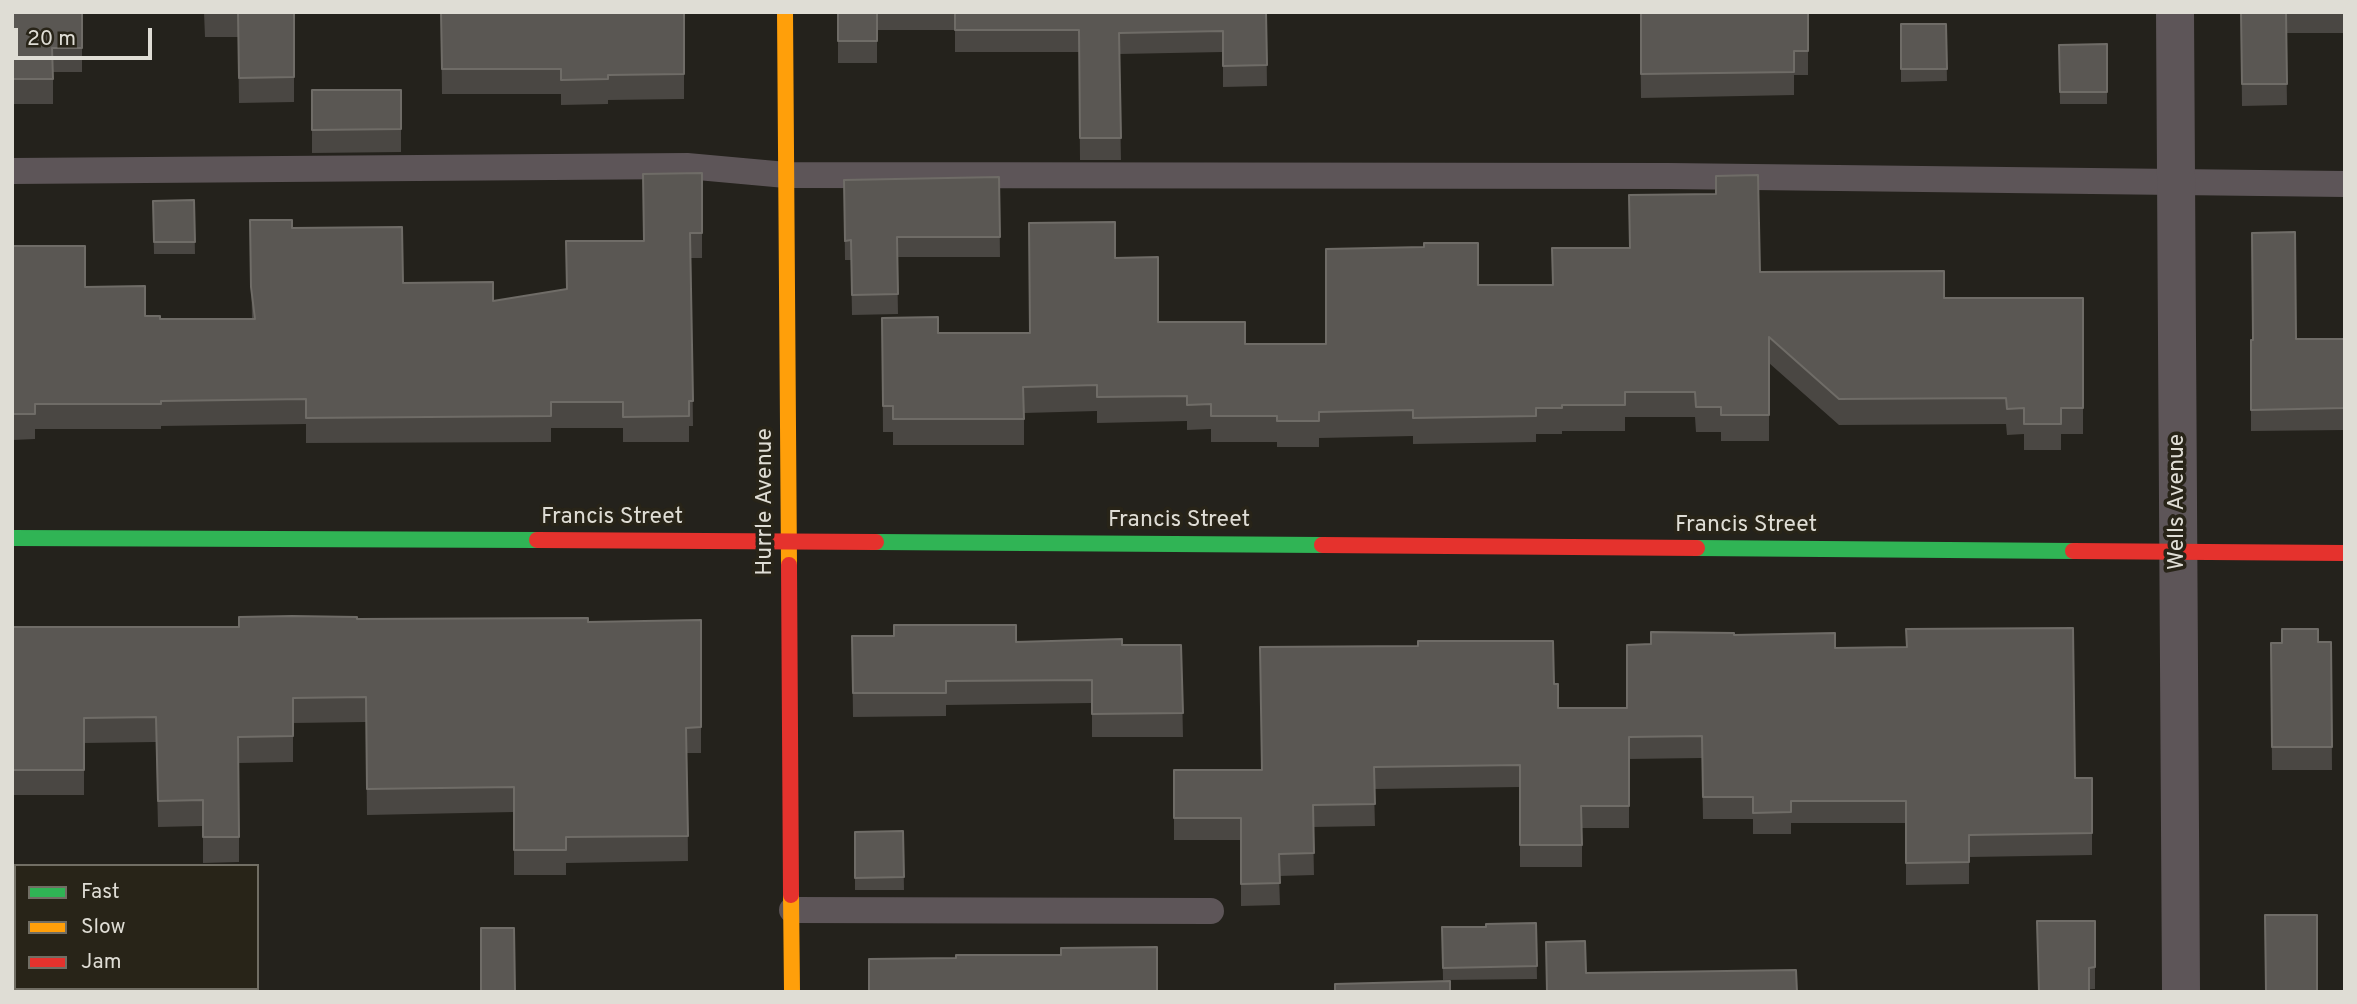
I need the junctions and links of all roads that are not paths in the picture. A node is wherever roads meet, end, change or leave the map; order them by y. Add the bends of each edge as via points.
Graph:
1 (785, 12) edge
2 (2175, 12) edge
3 (12, 171) edge
4 (786, 175) junction
5 (2176, 183) junction
6 (2345, 184) edge
7 (12, 538) edge
8 (789, 541) junction
9 (2178, 552) junction
10 (2345, 553) edge
11 (792, 910) junction
12 (1211, 911) dead end
13 (792, 992) edge
14 (2181, 992) edge

1 - 4 street, Hurrle Avenue
2 - 5 street, Wells Avenue
3 - 4 lane via 687,166
4 - 5 lane via 1682,176
4 - 8 street, Hurrle Avenue
5 - 6 lane
5 - 9 street, Wells Avenue
7 - 8 street, Francis Street
8 - 9 street, Francis Street
8 - 11 street, Hurrle Avenue
9 - 10 street, Francis Street
9 - 14 street, Wells Avenue
11 - 12 lane
11 - 13 street, Hurrle Avenue

